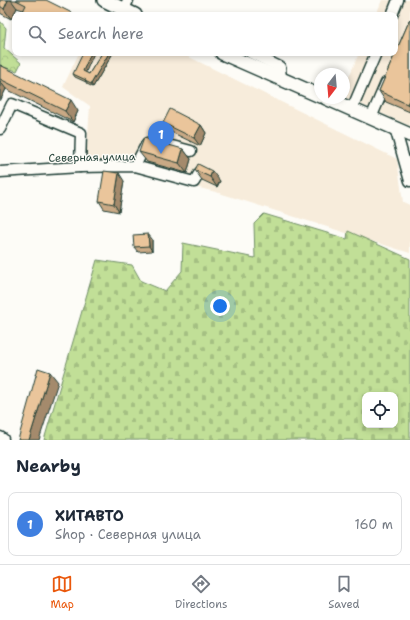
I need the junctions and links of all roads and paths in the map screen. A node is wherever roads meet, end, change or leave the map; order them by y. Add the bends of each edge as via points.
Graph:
1 (104, 0) edge
2 (398, 0) edge
3 (129, 8) edge
4 (393, 12) edge
5 (235, 56) edge
6 (258, 56) edge
7 (375, 56) edge
8 (391, 74) edge
9 (281, 79) junction
10 (314, 93) edge
11 (340, 104) edge
12 (352, 109) junction
13 (371, 118) junction
14 (395, 128) junction
15 (0, 129) edge
16 (410, 135) edge
17 (191, 151) dead end
18 (135, 166) junction
19 (80, 167) junction
20 (0, 172) edge
21 (200, 172) edge
22 (410, 181) edge

1 - 3 main road
2 - 4 street
5 - 9 main road
6 - 9 street via 280,66
7 - 12 street
8 - 13 street
9 - 10 main road
11 - 12 main road
12 - 13 main road
13 - 14 main road
14 - 16 main road
14 - 22 street
15 - 19 street via 12,104 81,133
17 - 18 street via 148,140
18 - 19 street, Северная улица
18 - 21 street, Северная улица via 194,182
19 - 20 street, Северная улица

